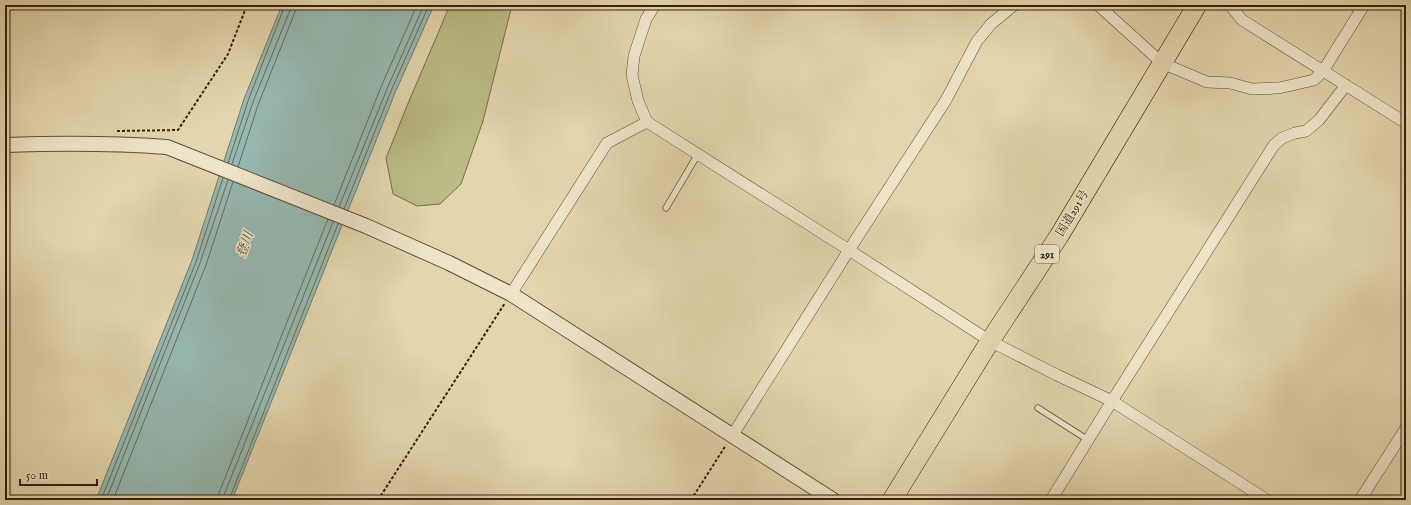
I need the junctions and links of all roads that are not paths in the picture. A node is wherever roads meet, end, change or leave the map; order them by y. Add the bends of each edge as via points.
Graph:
1 (655, 5) edge
2 (1014, 5) edge
3 (1098, 5) edge
4 (1197, 5) edge
5 (1230, 5) edge
6 (1364, 5) edge
7 (1162, 63) junction
8 (1323, 71) junction
9 (1346, 85) junction
10 (647, 122) junction
11 (1406, 123) edge
12 (5, 146) edge
13 (698, 154) junction
14 (666, 208) dead end
15 (849, 250) junction
16 (511, 294) junction
17 (990, 341) junction
18 (1112, 401) junction
19 (1038, 408) dead end
20 (1406, 428) edge
21 (732, 436) junction
22 (1088, 440) junction
23 (833, 500) edge
24 (892, 500) edge
25 (1051, 500) edge
26 (1267, 500) edge
27 (1360, 500) edge

1 - 10 street via 646,19 634,56 632,75 638,102
2 - 15 street via 991,24 977,41 946,100
3 - 7 street
4 - 7 highway, 国道291号 / 291
5 - 8 street via 1242,20
6 - 8 street
7 - 8 street via 1207,82 1230,83 1252,89 1279,88 1314,80
7 - 17 highway, 国道291号 / 291 via 1058,236
8 - 9 street
9 - 11 street
9 - 18 street via 1319,120 1306,130 1282,138 1274,145
10 - 13 street
10 - 16 street via 607,143
12 - 16 street via 58,143 167,148 366,226
13 - 14 lane
13 - 15 street
15 - 17 street
15 - 21 street
16 - 21 street
17 - 18 street
17 - 24 highway, 国道291号 / 291
18 - 22 street
18 - 26 street
19 - 22 lane
20 - 27 street
21 - 23 street
22 - 25 street

